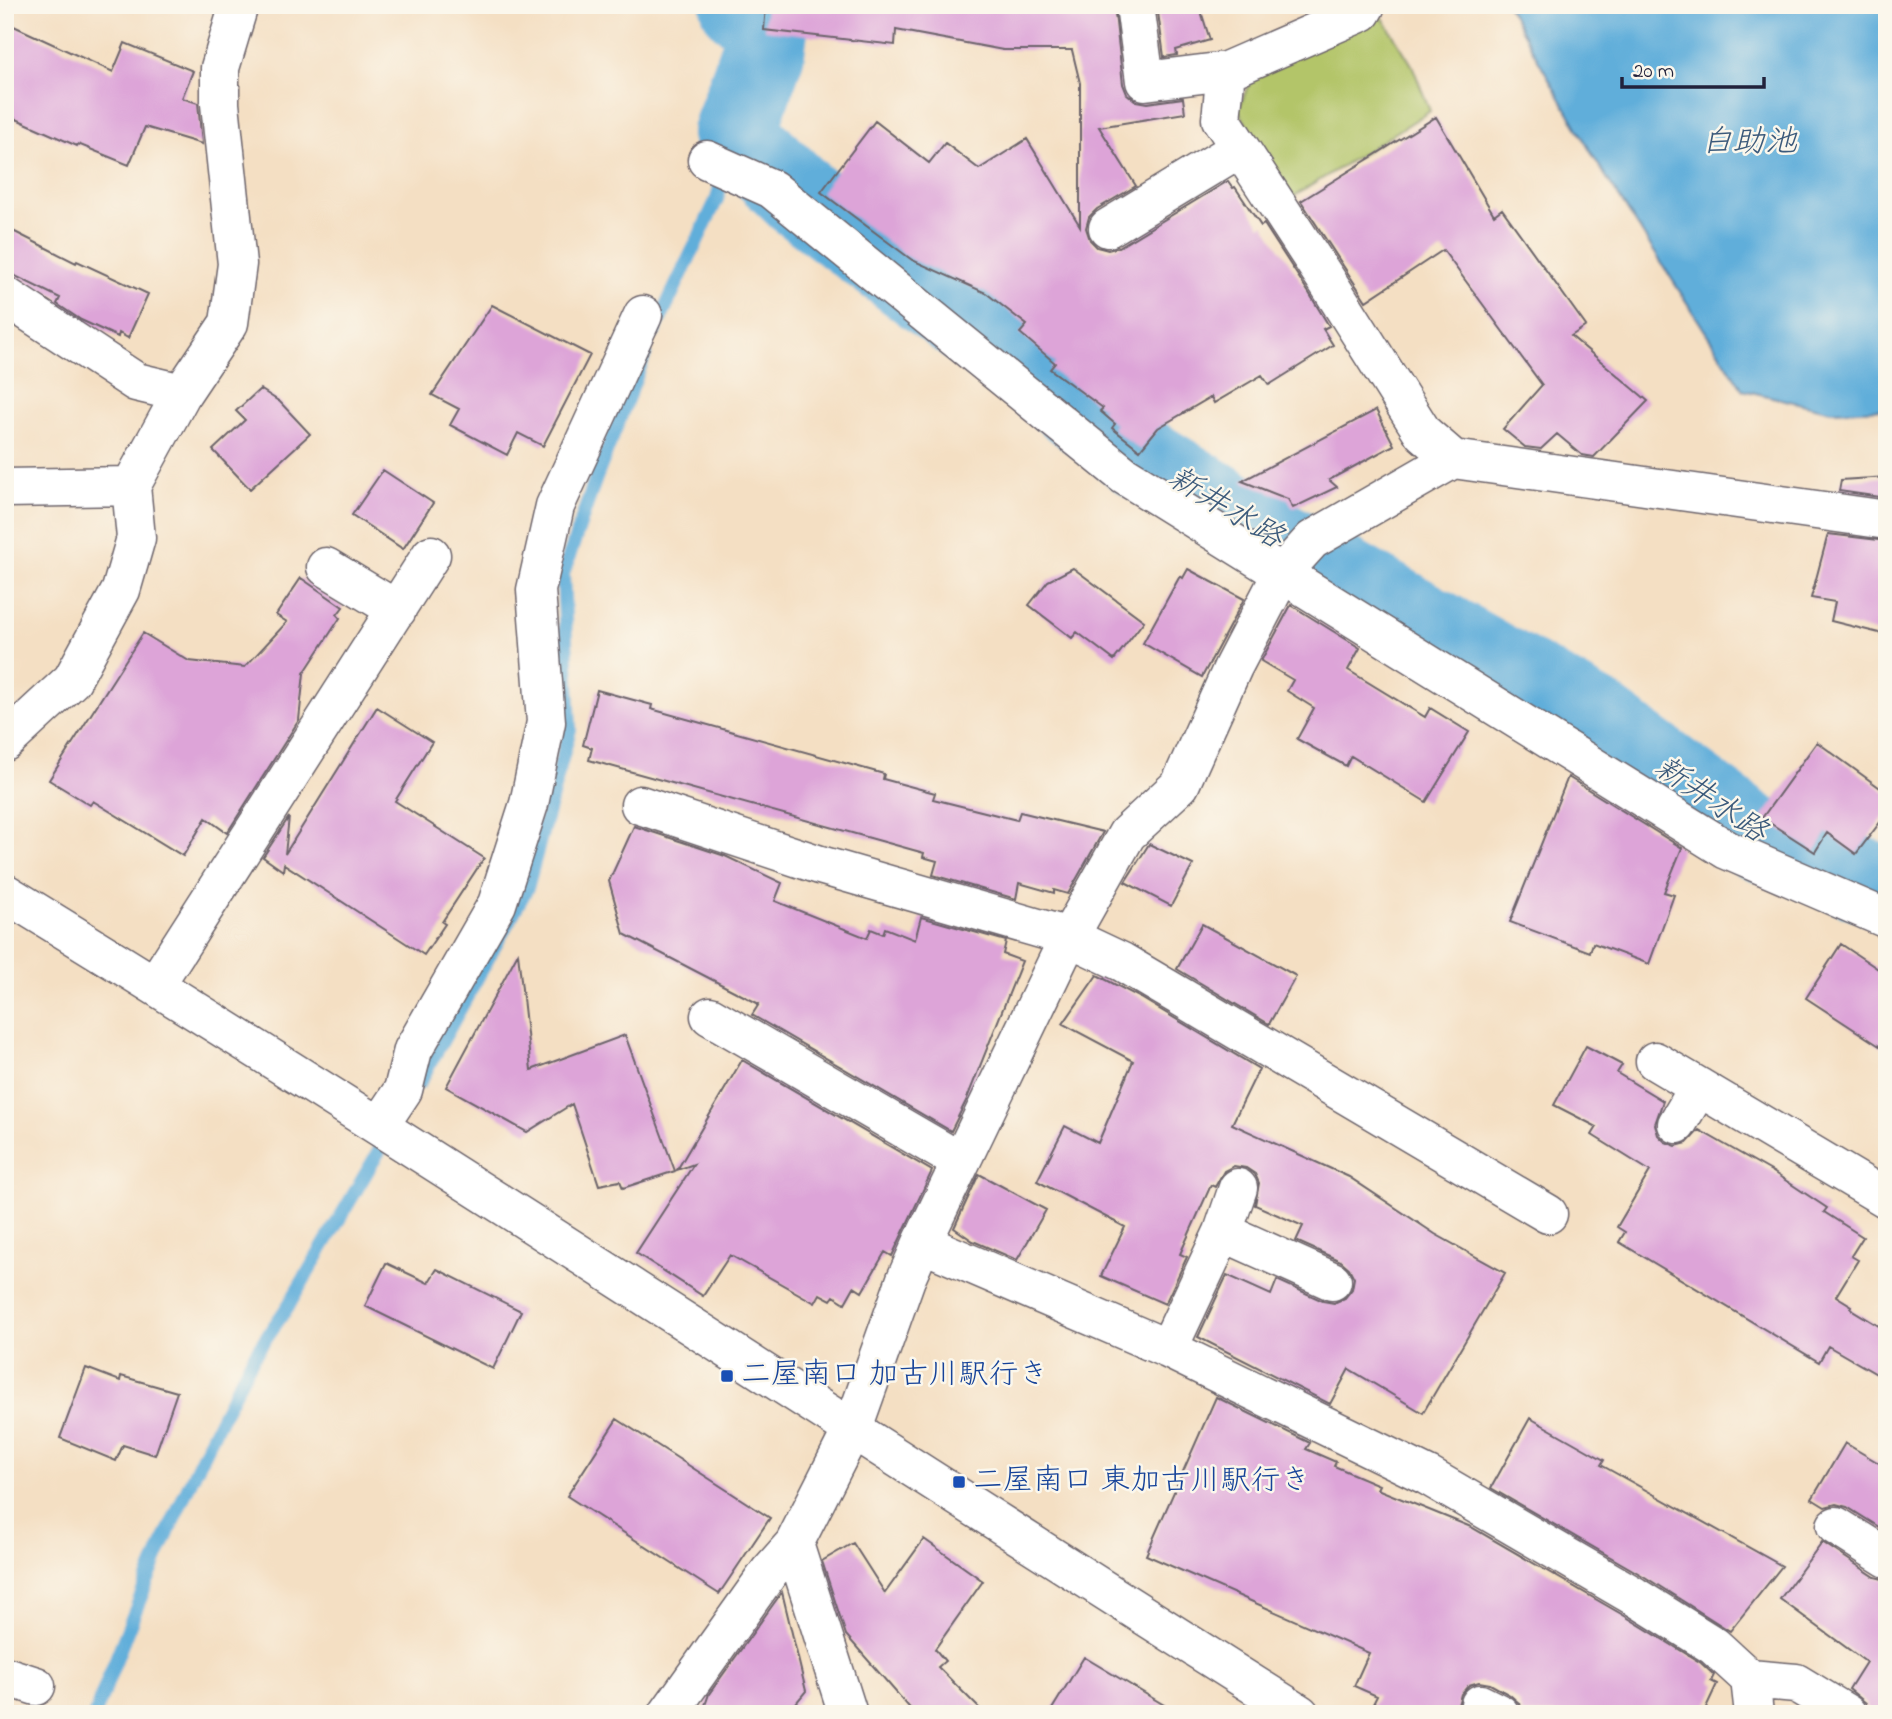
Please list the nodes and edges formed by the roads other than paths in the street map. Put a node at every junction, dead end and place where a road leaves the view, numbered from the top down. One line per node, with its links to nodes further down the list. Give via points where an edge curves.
1 (239, 5): 10 (street, via 220,68 237,264 229,323)
2 (1135, 5): 4 (street, via 1144,81)
3 (1366, 5): 4 (street, via 1362,12)
4 (1226, 71): 5 (street, via 1220,119)
5 (1240, 148): 7 (street); 11 (street, via 1423,433)
6 (707, 160): 17 (street, via 772,189 1124,475)
7 (1108, 228)
8 (5, 296): 10 (street, via 136,382)
9 (642, 315): 29 (street, via 555,506 536,590 545,722 529,804 497,904 413,1050 403,1090)
10 (182, 393): 12 (street)
11 (1453, 459): 14 (street); 17 (street, via 1312,540)
12 (131, 486): 13 (street); 19 (street, via 136,538 121,590 72,680)
13 (5, 488)
14 (1887, 520)
15 (431, 555): 18 (street)
16 (326, 567): 18 (street)
17 (1282, 573): 22 (street, via 1727,850); 23 (street, via 1180,785 1127,834)
18 (397, 610): 24 (street)
19 (5, 742)
20 (640, 805): 23 (street, via 820,865)
21 (5, 894): 24 (street)
22 (1887, 919)
23 (1069, 937): 30 (street); 33 (street, via 1122,962)
24 (155, 985): 29 (street)
25 (710, 1016): 30 (street)
26 (1655, 1061): 27 (street)
27 (1699, 1087): 28 (street); 32 (street)
28 (1677, 1124)
29 (379, 1126): 38 (street)
30 (961, 1162): 35 (street)
31 (1238, 1188): 34 (street)
32 (1887, 1199)
33 (1548, 1213)
34 (1223, 1232): 36 (street); 37 (street)
35 (922, 1243): 37 (street); 38 (street)
36 (1332, 1281)
37 (1168, 1349): 42 (street, via 1427,1476 1634,1595 1714,1646)
38 (853, 1428): 40 (street); 45 (street)
39 (1836, 1526): 41 (street)
40 (794, 1544): 43 (street); 44 (street)
41 (1887, 1558)
42 (1753, 1705): 46 (street, via 1796,1683)
43 (668, 1714)
44 (848, 1714)
45 (1300, 1714)
46 (1847, 1714)

